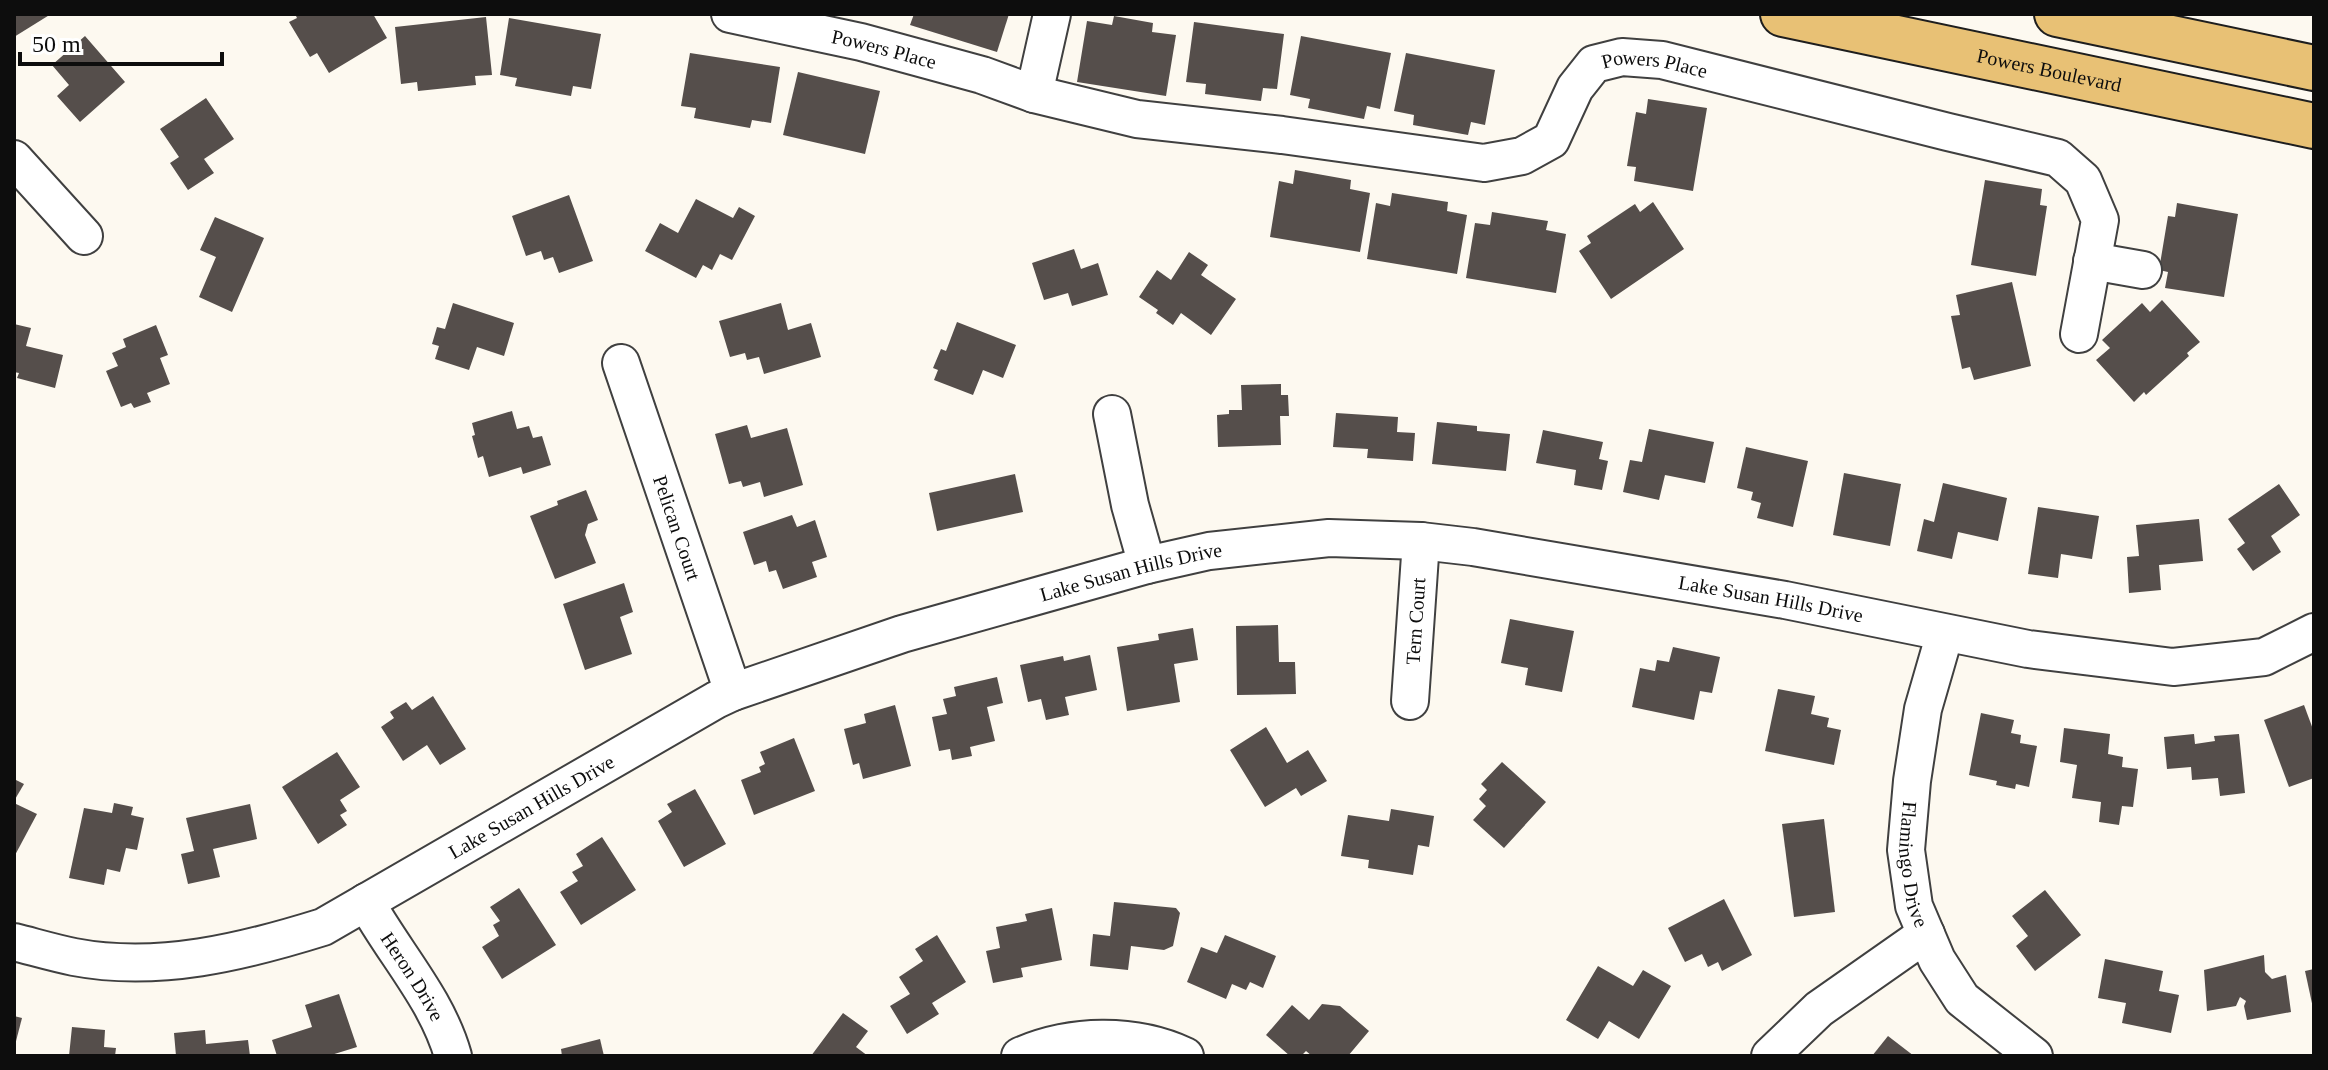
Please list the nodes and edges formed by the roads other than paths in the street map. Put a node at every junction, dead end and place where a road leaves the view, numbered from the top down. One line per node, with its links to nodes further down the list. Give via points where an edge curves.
1 (730, 14): 6 (street, Powers Place, via 877,46)
2 (1052, 14): 6 (street)
3 (1783, 14): 7 (main road, Powers Boulevard)
4 (2057, 14): 5 (main road)
5 (2314, 68)
6 (1034, 94): 10 (street, Powers Place, via 1137,119 1484,163 1522,156 1551,140 1575,88 1594,64 1622,57 1662,60 2058,158 2083,180 2100,220)
7 (2314, 126)
8 (14, 159): 9 (street)
9 (84, 236)
10 (2092, 261): 11 (street); 12 (street, Powers Place)
11 (2143, 270)
12 (2079, 334)
13 (621, 363): 19 (street, Pelican Court)
14 (1112, 414): 16 (street)
15 (1421, 541): 16 (street, Lake Susan Hills Drive, via 1329,538 1209,551); 18 (street, Lake Susan Hills Drive, via 1785,600); 20 (street, Tern Court)
16 (1147, 565): 19 (street, Lake Susan Hills Drive, via 902,634)
17 (2314, 632): 18 (street, Lake Susan Hills Drive, via 2264,657 2173,667)
18 (1945, 633): 22 (street, Flamingo Drive, via 1923,709 1906,850 1914,906)
19 (733, 692): 21 (street, Lake Susan Hills Drive)
20 (1410, 701)
21 (366, 902): 23 (street, Lake Susan Hills Drive, via 323,927 201,958 142,963 75,958); 24 (street, Heron Drive, via 427,998)
22 (1926, 934): 27 (street, via 1819,1009); 28 (street, Flamingo Drive, via 1962,999)
23 (14, 942)
24 (453, 1056)
25 (1020, 1056): 26 (street, via 1087,1039 1133,1041)
26 (1185, 1056)
27 (1770, 1056)
28 (2034, 1056)

